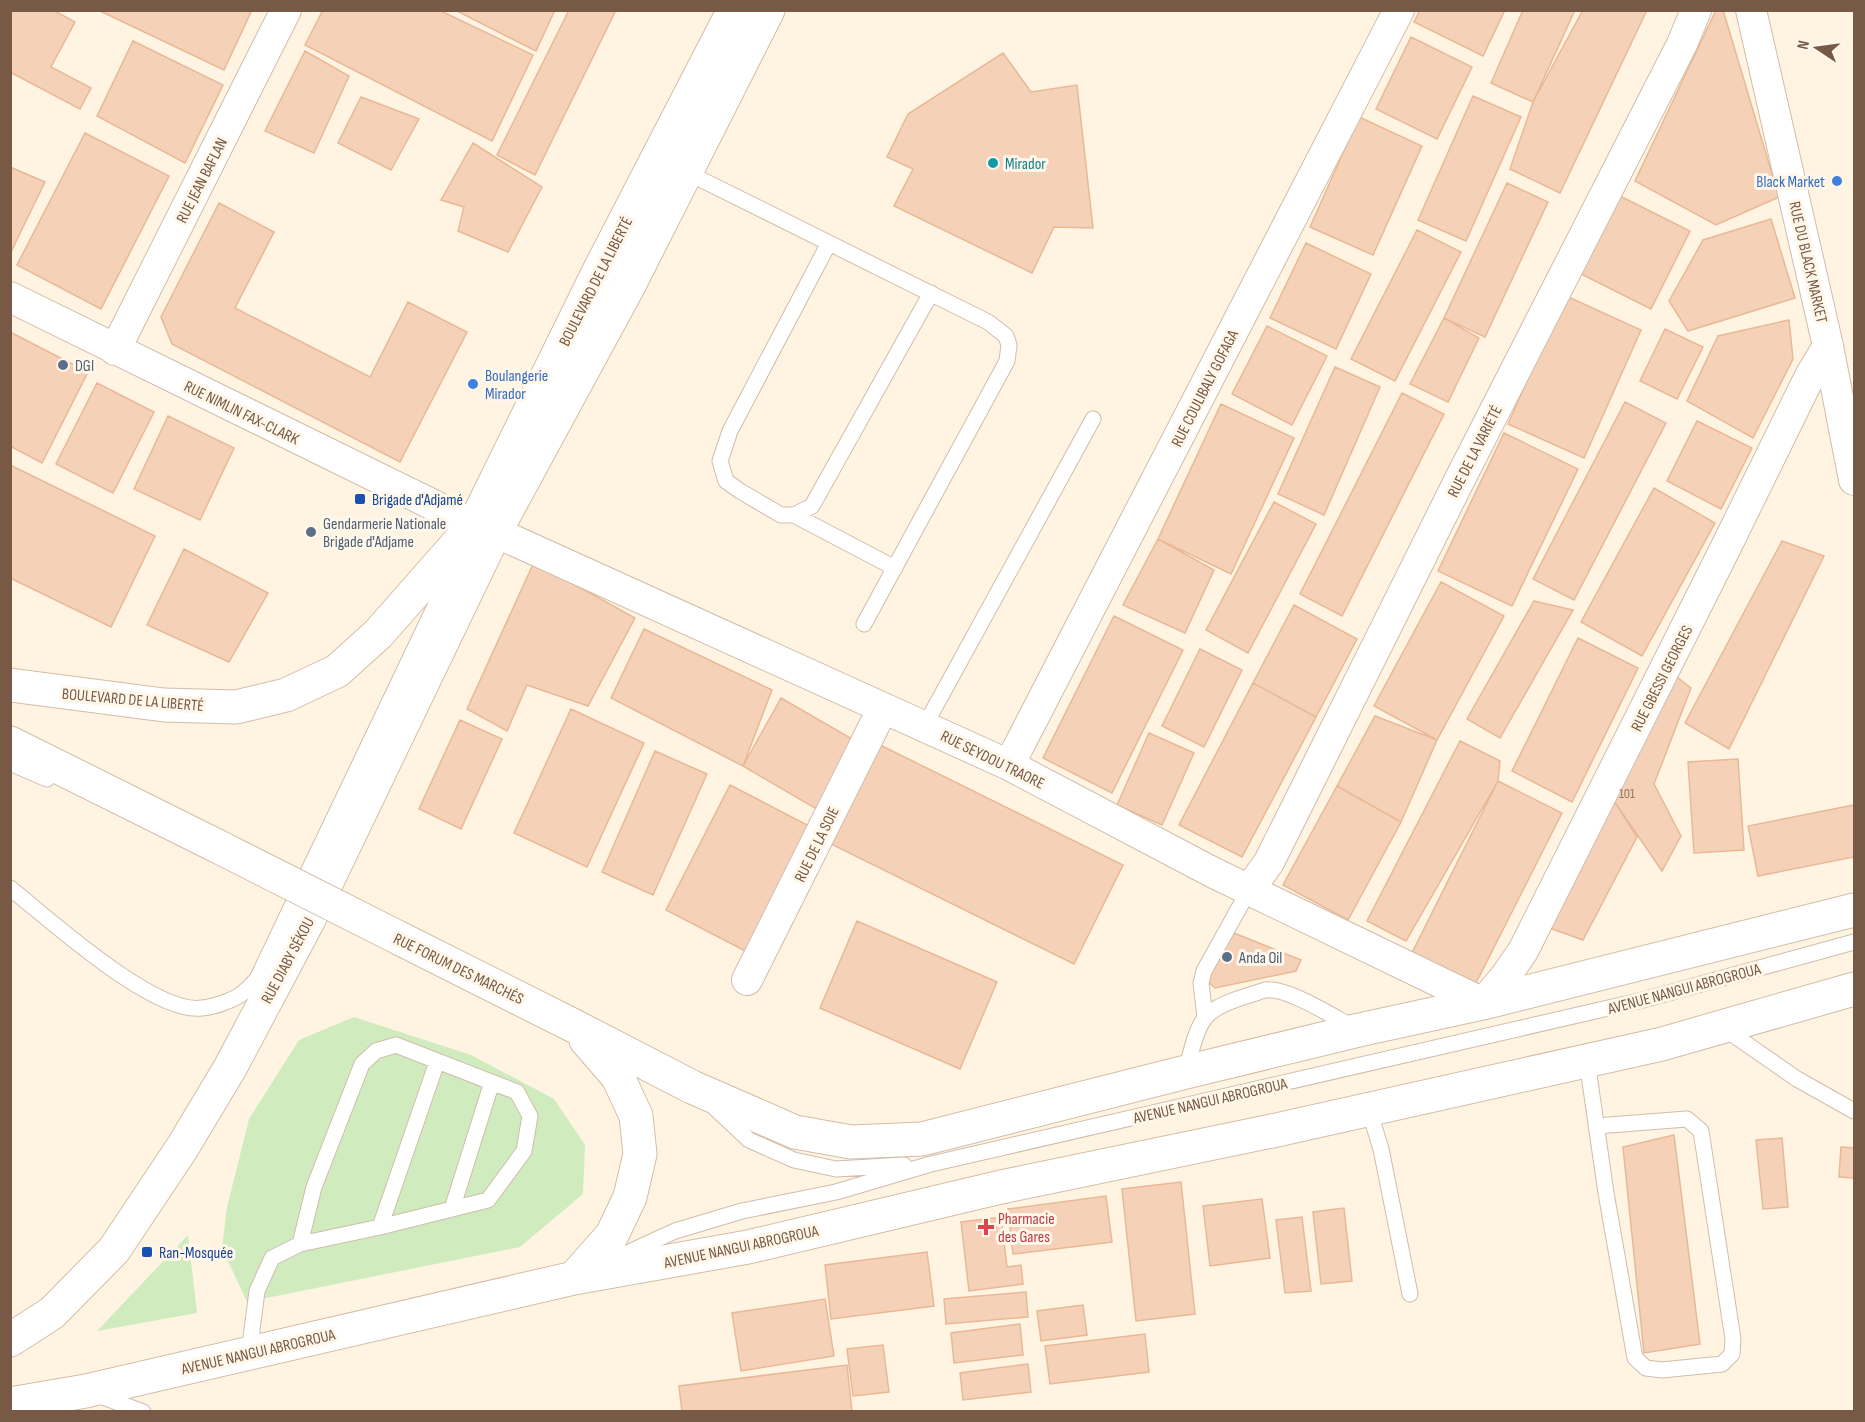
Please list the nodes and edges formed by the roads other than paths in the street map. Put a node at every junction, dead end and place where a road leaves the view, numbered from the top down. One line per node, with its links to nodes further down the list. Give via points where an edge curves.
1 (286, 10): 12 (street, RUE JEAN BAFLAN)
2 (734, 10): 16 (street, BOULEVARD DE LA LIBERTÉ, via 599,271)
3 (768, 10): 7 (street, BOULEVARD DE LA LIBERTÉ)
4 (1399, 10): 24 (street, RUE COULIBALY GOFAGA)
5 (1696, 10): 27 (street, RUE DE LA VARIÉTÉ, via 1682,45 1269,862)
6 (1751, 10): 11 (street, RUE DU BLACK MARKET)
7 (686, 172): 8 (lane); 16 (street, BOULEVARD DE LA LIBERTÉ, via 612,317)
8 (829, 243): 9 (lane); 15 (lane, via 730,431 720,461 726,481 781,515)
9 (931, 293): 15 (lane, via 812,506); 17 (lane, via 988,322 1006,336 1007,361)
10 (10, 297): 12 (street, RUE NIMLIN FAX-CLARK)
11 (1828, 346): 14 (street, RUE DU BLACK MARKET); 32 (street, RUE GBESSI GEORGES, via 1523,951)
12 (116, 350): 16 (street, RUE NIMLIN FAX-CLARK)
13 (1093, 419): 21 (lane)
14 (1854, 480)
15 (794, 515): 17 (lane)
16 (484, 528): 19 (street, BOULEVARD DE LA LIBERTÉ, via 337,671 286,695 236,707 165,705); 20 (street, RUE SEYDOU TRAORE); 26 (lane, via 257,979 239,996 200,1009 157,997 99,960); 50 (street, RUE DIABY SÉKOU, via 308,921 224,1078 114,1250 52,1313)
17 (895, 568): 18 (lane)
18 (864, 624)
19 (10, 685)
20 (883, 708): 21 (street, RUE SEYDOU TRAORE); 30 (street, RUE DE LA SOIE)
21 (924, 727): 24 (street, RUE SEYDOU TRAORE)
22 (10, 743): 25 (street, RUE FORUM DES MARCHÉS)
23 (10, 763): 25 (lane, via 163,829)
24 (1009, 765): 27 (street, RUE SEYDOU TRAORE)
25 (206, 840): 34 (street, RUE FORUM DES MARCHÉS, bridge)
26 (10, 888)
27 (1249, 890): 32 (street, RUE SEYDOU TRAORE); 33 (lane, via 1204,971 1201,983)
28 (1854, 910): 32 (street, AVENUE NANGUI ABROGROUA)
29 (1854, 942): 44 (lane, AVENUE NANGUI ABROGROUA, via 1643,1000)
30 (747, 980)
31 (1854, 989): 35 (street, AVENUE NANGUI ABROGROUA)
32 (1483, 1003): 36 (street, AVENUE NANGUI ABROGROUA)
33 (1205, 1017): 36 (lane, via 1217,1007 1273,989); 39 (lane)
34 (574, 1026): 44 (street, RUE FORUM DES MARCHÉS, via 692,1088 795,1132); 48 (street, via 618,1077 636,1116 640,1154 630,1197 612,1235)
35 (1722, 1027): 37 (street, AVENUE NANGUI ABROGROUA); 42 (lane, via 1797,1079)
36 (1359, 1030): 39 (street, AVENUE NANGUI ABROGROUA)
37 (1587, 1061): 41 (street, AVENUE NANGUI ABROGROUA); 43 (lane)
38 (437, 1062): 40 (lane); 46 (lane); 47 (lane, via 396,1046 376,1051 362,1064 314,1187)
39 (1186, 1072): 44 (street, AVENUE NANGUI ABROGROUA)
40 (492, 1082): 45 (lane); 45 (lane, via 516,1092 530,1116 524,1151 488,1200)
41 (1369, 1110): 48 (street, AVENUE NANGUI ABROGROUA, via 1001,1187 748,1246); 49 (lane, via 1381,1149)
42 (1854, 1111)
43 (1596, 1126): 43 (lane, via 1635,1358 1646,1368 1662,1370 1722,1364 1732,1354 1733,1339 1701,1131 1687,1119)
44 (927, 1151): 48 (lane, AVENUE NANGUI ABROGROUA, via 836,1192 742,1211 675,1231)
45 (452, 1209): 46 (lane)
46 (380, 1227): 47 (lane)
47 (300, 1244): 51 (lane, via 272,1258 264,1275 257,1291)
48 (574, 1278): 51 (street, AVENUE NANGUI ABROGROUA)
49 (1410, 1294)
50 (10, 1340)
51 (249, 1353): 52 (street, AVENUE NANGUI ABROGROUA)
52 (86, 1392): 53 (street, AVENUE NANGUI ABROGROUA); 54 (lane)
53 (10, 1404)
54 (143, 1412)

